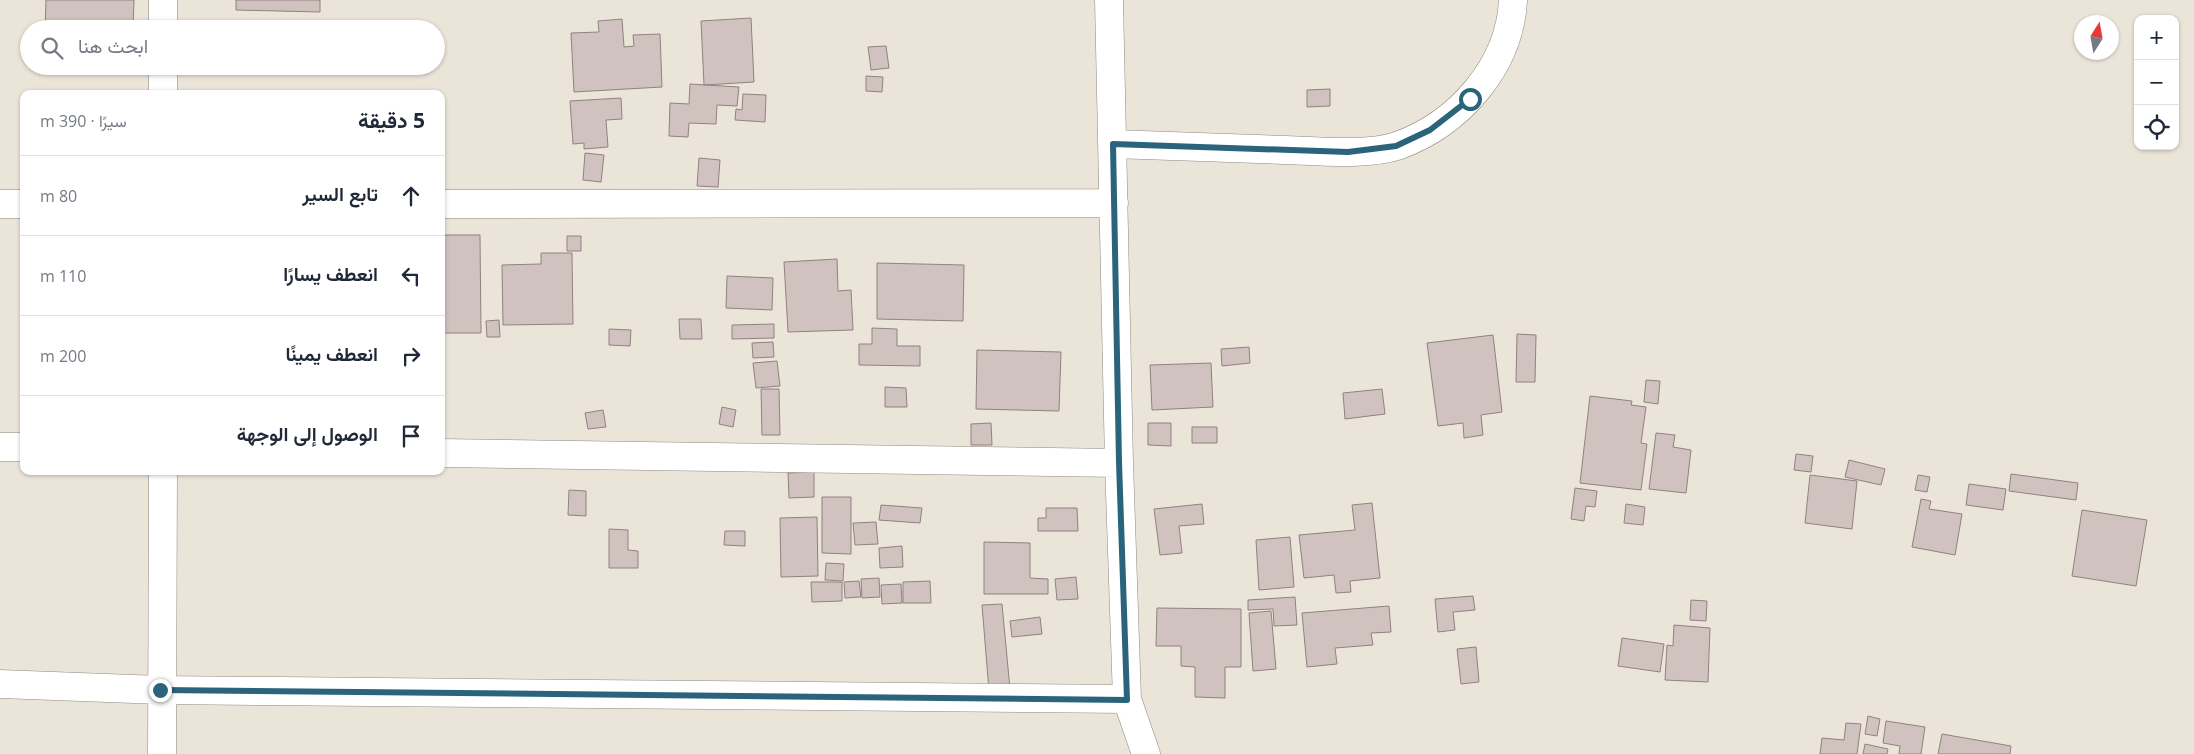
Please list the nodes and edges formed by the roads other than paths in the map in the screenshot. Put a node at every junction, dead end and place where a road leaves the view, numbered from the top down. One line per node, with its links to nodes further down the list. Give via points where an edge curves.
1 (163, 0): 4 (street)
2 (1110, 0): 7 (street)
3 (1513, 0): 7 (street, via 1512,18 1490,74 1470,99 1430,130 1396,146 1348,152)
4 (163, 20)
5 (163, 75): 6 (street)
6 (163, 90)
7 (1113, 144): 8 (street)
8 (1114, 203): 11 (street); 15 (street)
9 (0, 204): 10 (street)
10 (20, 204)
11 (445, 204)
12 (0, 447): 13 (street)
13 (20, 447)
14 (445, 453): 15 (street)
15 (1119, 462): 19 (street)
16 (162, 475): 18 (street)
17 (0, 684): 18 (street)
18 (160, 690): 19 (street); 20 (street)
19 (1127, 700): 21 (street)
20 (162, 754)
21 (1146, 754)

